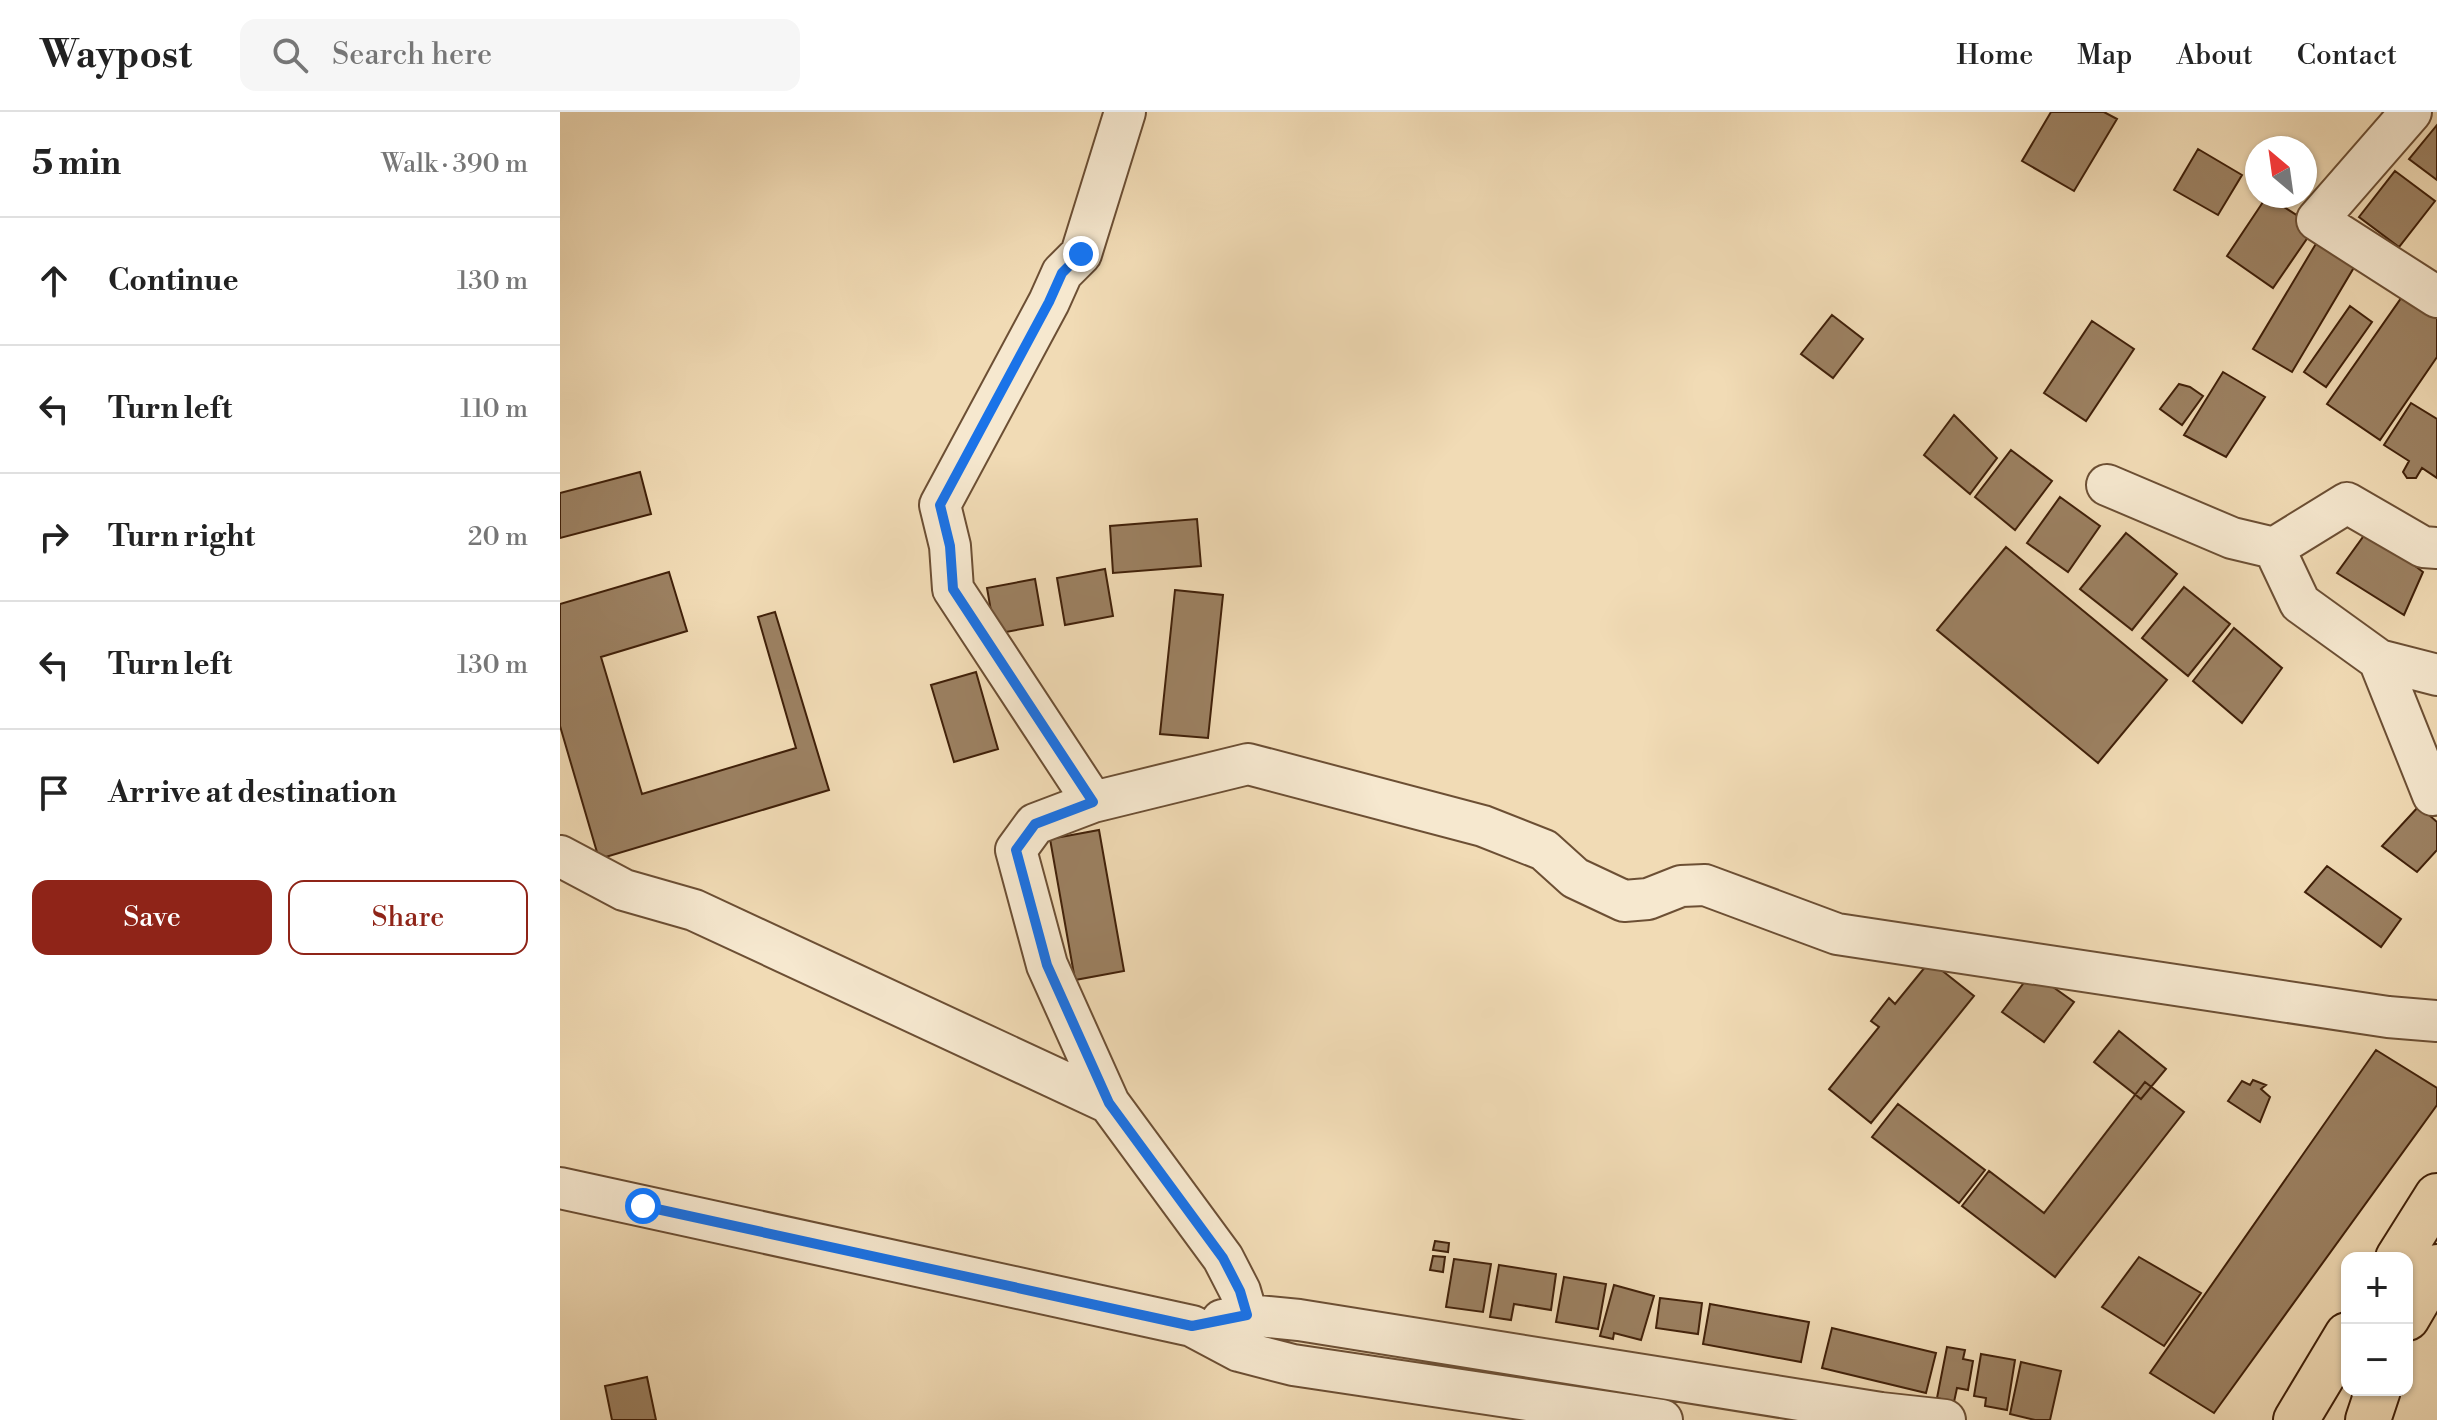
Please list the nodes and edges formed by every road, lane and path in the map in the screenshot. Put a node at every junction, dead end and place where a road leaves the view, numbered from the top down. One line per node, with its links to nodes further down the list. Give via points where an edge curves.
1 (1125, 112): 10 (street, via 1081,254 1062,273 940,505 953,589)
2 (2411, 112): 3 (street, via 2317,220)
3 (2437, 297)
4 (2107, 485): 5 (street, via 2232,538)
5 (2274, 548): 6 (street, via 2347,503 2423,547); 7 (street, via 2300,603)
6 (2437, 548)
7 (2379, 660): 8 (street); 9 (street)
8 (2437, 675)
9 (2433, 795)
10 (1093, 802): 12 (street, via 1248,764 1483,826 1544,850 1575,878 1624,901 1705,885 1837,934); 13 (street, via 1035,824 1016,850 1047,965)
11 (560, 856): 13 (street, via 624,890 694,910)
12 (2437, 1021)
13 (1109, 1103): 19 (street, via 1223,1258 1240,1291)
14 (560, 1188): 19 (street)
15 (2437, 1196): 16 (main road)
16 (2402, 1252)
17 (2437, 1267): 18 (main road)
18 (2413, 1308)
19 (1243, 1333): 22 (street, via 1299,1320); 23 (street, via 1293,1365)
20 (2341, 1345): 25 (main road)
21 (2376, 1396): 26 (main road)
22 (1880, 1417): 24 (street)
23 (1662, 1420)
24 (1945, 1420)
25 (2296, 1420)
26 (2368, 1420)

